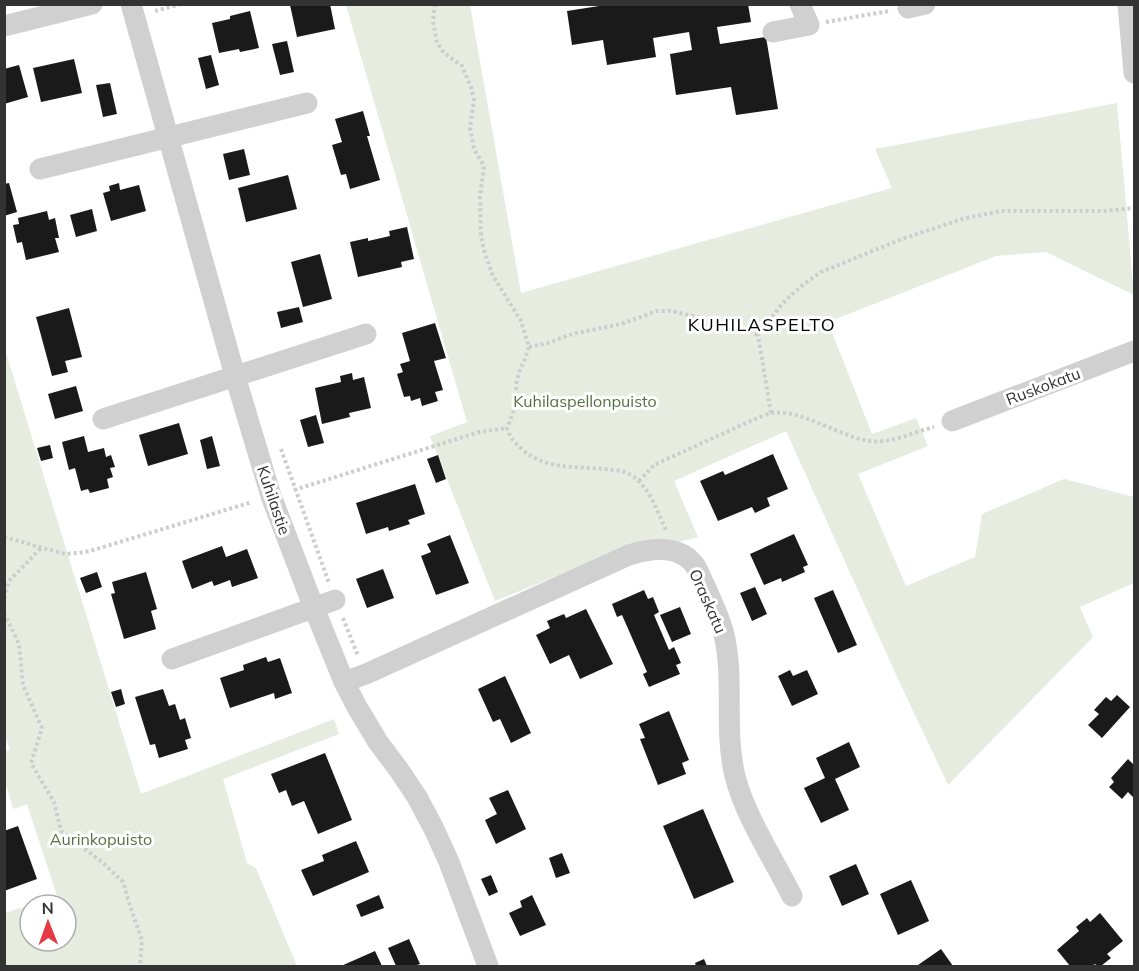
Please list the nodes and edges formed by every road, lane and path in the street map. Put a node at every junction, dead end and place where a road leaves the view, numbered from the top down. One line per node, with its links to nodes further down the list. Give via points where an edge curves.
1 (92, 4): 10 (street)
2 (131, 4): 14 (street, Kuhilastie)
3 (154, 4): 4 (path, via 155,11)
4 (181, 4)
5 (435, 4): 19 (path, via 437,43 462,66 474,99 470,128 474,149 484,166 480,198 485,254 493,276 521,321)
6 (800, 4): 9 (street)
7 (1128, 4): 12 (street)
8 (916, 6): 9 (path)
9 (809, 25): 11 (street)
10 (4, 26)
11 (773, 32)
12 (1134, 73)
13 (308, 103): 14 (street)
14 (169, 136): 15 (street); 21 (street, Kuhilastie)
15 (40, 169)
16 (1134, 208): 18 (path, via 1001,211 942,225 821,272 782,304)
17 (366, 334): 21 (street)
18 (758, 335): 19 (path, via 670,311 657,311); 22 (path)
19 (529, 347): 26 (path, via 519,372 517,398 507,428 510,438 543,462 617,470)
20 (1134, 351): 24 (street, Ruskokatu)
21 (235, 376): 23 (street); 31 (street, Kuhilastie, via 271,496)
22 (771, 413): 24 (path, via 790,413 871,442); 26 (path, via 654,465)
23 (103, 418)
24 (952, 421)
25 (279, 446): 30 (path)
26 (639, 481): 28 (path, via 649,493)
27 (43, 547): 29 (path, via 9,581)
28 (672, 550): 34 (street, via 629,555); 36 (street, Oraskatu, via 695,566 722,626 728,655 735,775 749,814)
29 (4, 598)
30 (335, 600): 31 (street); 34 (path)
31 (314, 608): 33 (street); 35 (street, Kuhilastie)
32 (4, 613): 37 (path, via 19,644 23,685 42,728 31,763 54,802 61,831 123,882 142,940)
33 (172, 659)
34 (366, 674): 35 (street)
35 (344, 681): 38 (street, Kuhilastie, via 434,829)
36 (792, 896)
37 (140, 966)
38 (488, 966)

